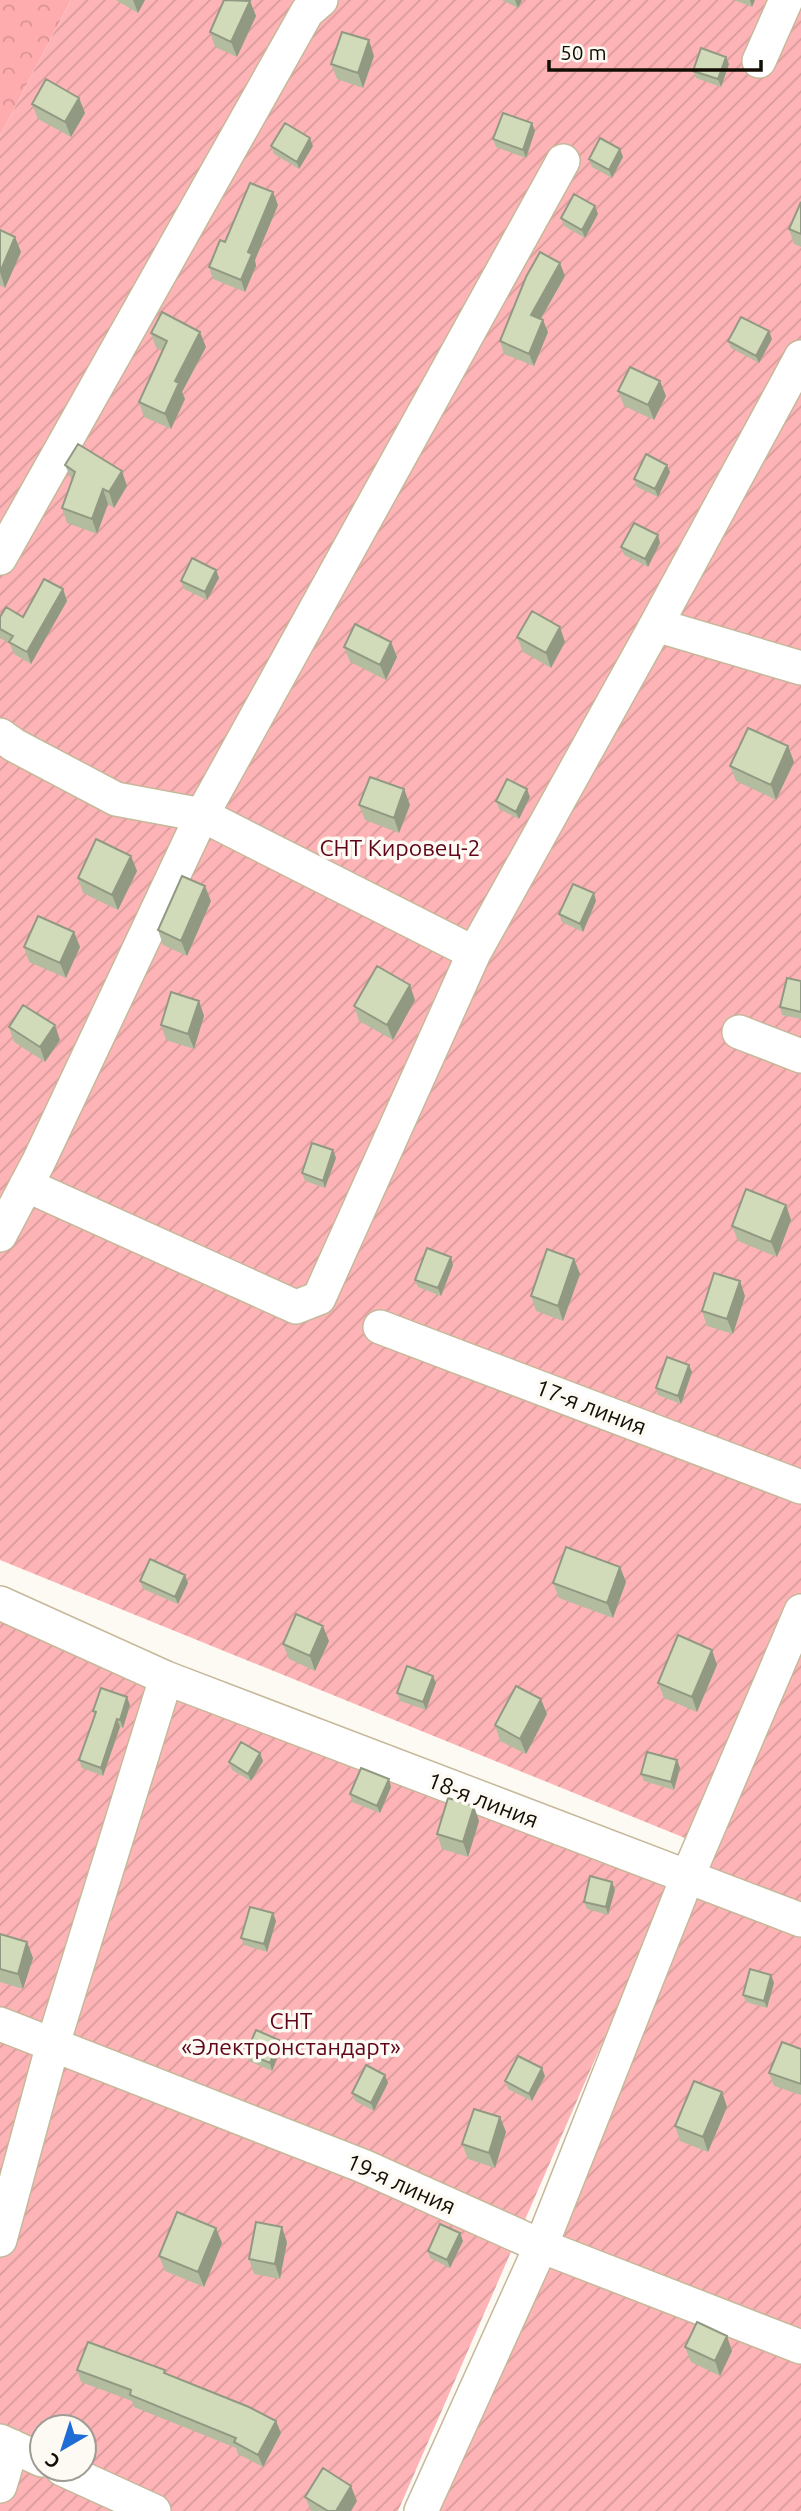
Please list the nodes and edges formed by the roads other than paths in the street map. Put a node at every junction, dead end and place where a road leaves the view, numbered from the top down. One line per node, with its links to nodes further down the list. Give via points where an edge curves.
1 (321, 0): 6 (street, via 307,12)
2 (786, 0): 3 (street)
3 (759, 61)
4 (563, 161): 10 (street)
5 (801, 357): 7 (street)
6 (0, 558)
7 (656, 625): 8 (street); 11 (street)
8 (801, 668)
9 (0, 735): 10 (street, via 116,799)
10 (202, 815): 11 (street); 14 (street)
11 (474, 953): 14 (street, via 319,1298 296,1307)
12 (739, 1032): 13 (street)
13 (801, 1056)
14 (26, 1185): 15 (street)
15 (0, 1235)
16 (380, 1327): 17 (street, 17-я линия)
17 (801, 1487)
18 (0, 1603): 20 (street, 18-я линия)
19 (801, 1611): 21 (street)
20 (166, 1678): 21 (street, 18-я линия); 24 (street)
21 (687, 1878): 22 (street, 18-я линия); 26 (street)
22 (801, 1920)
23 (0, 2024): 24 (street, 19-я линия)
24 (53, 2044): 25 (street); 26 (street, 19-я линия, via 363,2166)
25 (0, 2240)
26 (541, 2246): 27 (street, 19-я линия); 33 (street)
27 (801, 2347)
28 (6, 2444): 29 (street); 31 (street)
29 (28, 2454)
30 (92, 2483): 32 (street)
31 (0, 2486)
32 (153, 2511)
33 (421, 2511)

